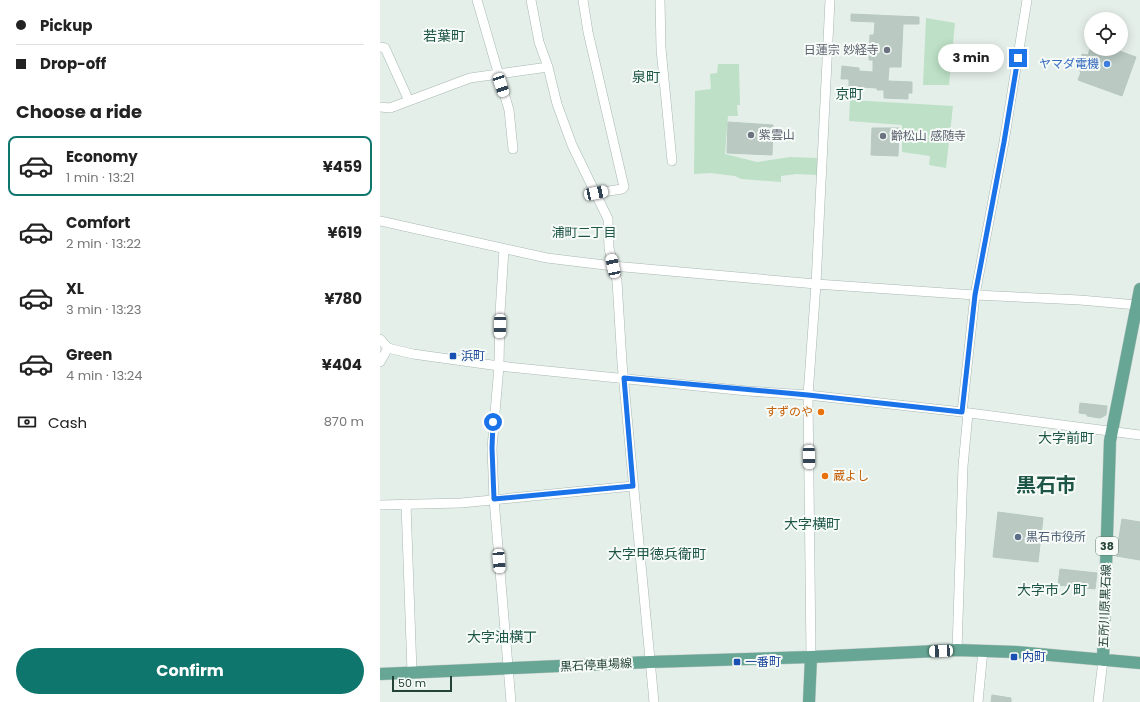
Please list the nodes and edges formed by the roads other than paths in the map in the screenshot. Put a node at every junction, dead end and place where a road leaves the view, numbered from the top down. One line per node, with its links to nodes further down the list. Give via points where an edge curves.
1 (477, 0): 9 (street)
2 (531, 0): 8 (street, via 539,42)
3 (583, 0): 14 (street, via 624,187)
4 (660, 0): 13 (street, via 661,50)
5 (830, 0): 18 (street)
6 (1027, 0): 20 (street)
7 (380, 47): 10 (street, via 385,48)
8 (548, 67): 9 (street); 14 (street, via 557,104 569,136)
9 (498, 74): 10 (street, via 470,78); 12 (street, via 509,110)
10 (410, 101): 11 (street, via 390,108)
11 (380, 107)
12 (513, 149)
13 (672, 160)
14 (596, 193): 17 (street, via 608,219 609,248)
15 (380, 221): 16 (street)
16 (504, 249): 17 (street, via 547,258); 25 (street)
17 (613, 266): 18 (street); 26 (street, via 617,281)
18 (816, 284): 20 (street); 27 (street)
19 (1140, 290): 21 (main road, 五所川原黒石線 / 38)
20 (975, 295): 21 (street); 28 (street)
21 (1137, 305): 29 (main road, 五所川原黒石線 / 38)
22 (380, 340): 23 (street)
23 (388, 348): 24 (street); 25 (street)
24 (380, 362)
25 (499, 366): 26 (street); 32 (street, via 492,448)
26 (624, 378): 27 (street); 31 (street)
27 (808, 395): 28 (street); 37 (street)
28 (965, 412): 29 (street); 35 (street)
29 (1112, 431): 30 (street); 38 (main road, 五所川原黒石線 / 38)
30 (1140, 435)
31 (633, 486): 32 (street); 39 (street)
32 (494, 499): 33 (street); 41 (street)
33 (406, 504): 34 (street); 42 (street)
34 (380, 505)
35 (957, 650): 36 (main road, 五所川原黒石線); 37 (main road, 五所川原黒石線)
36 (983, 650): 38 (main road, 五所川原黒石線); 47 (street)
37 (811, 657): 39 (main road, 黒石停車場線); 46 (main road)
38 (1103, 660): 40 (main road); 48 (street)
39 (650, 662): 41 (main road, 黒石停車場線); 45 (street)
40 (1140, 663)
41 (508, 668): 42 (main road, 黒石停車場線); 44 (street)
42 (412, 672): 43 (main road, 黒石停車場線)
43 (380, 674)
44 (511, 702)
45 (654, 702)
46 (809, 702)
47 (978, 702)
48 (1098, 702)

